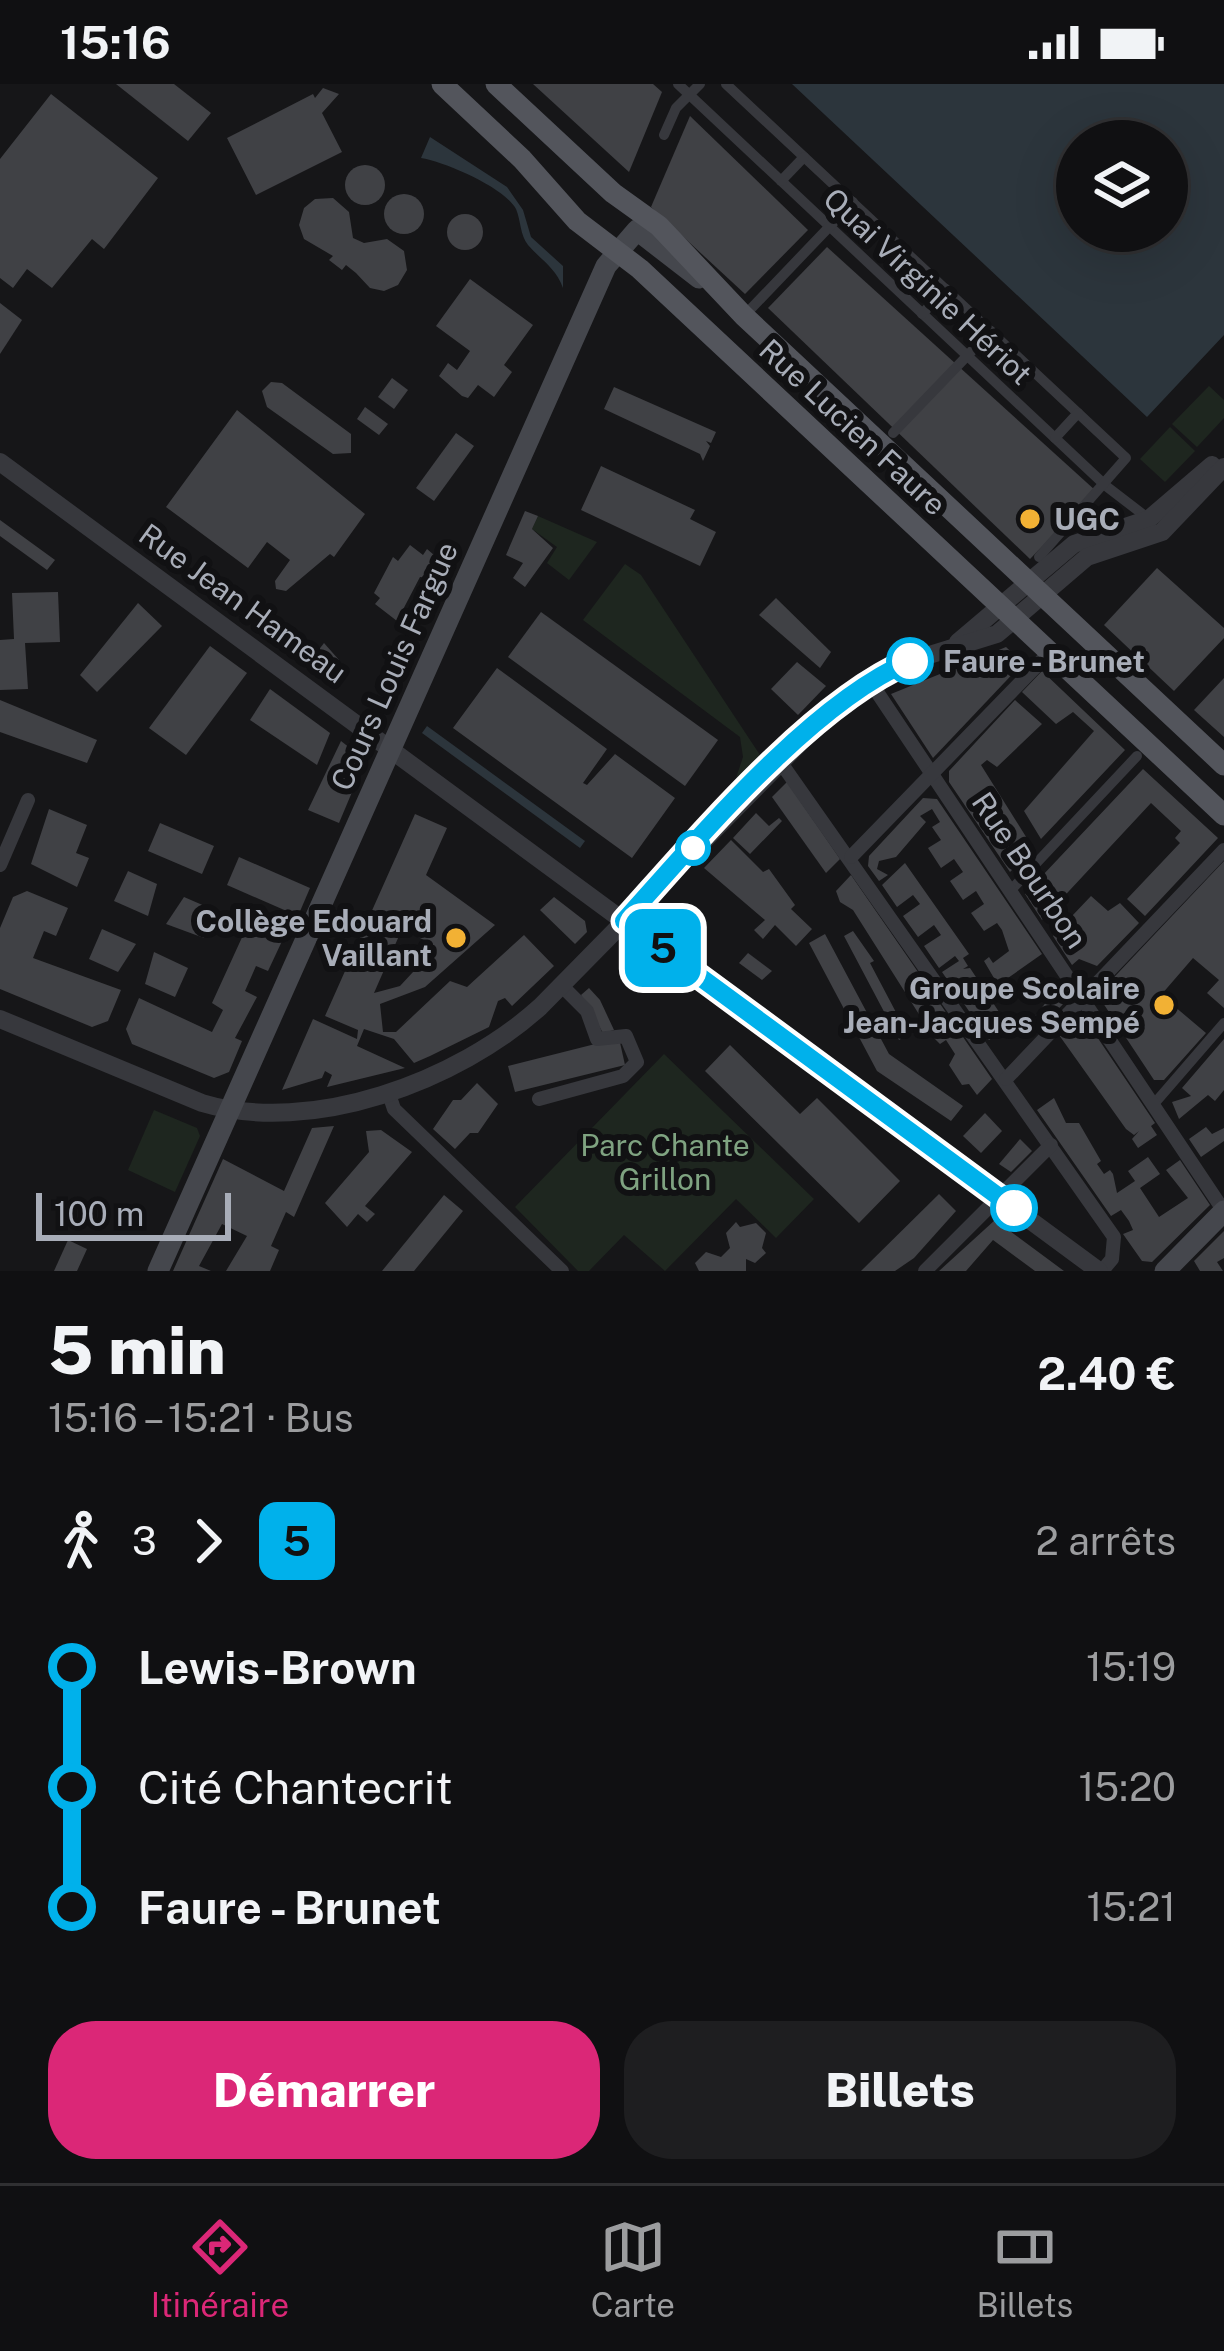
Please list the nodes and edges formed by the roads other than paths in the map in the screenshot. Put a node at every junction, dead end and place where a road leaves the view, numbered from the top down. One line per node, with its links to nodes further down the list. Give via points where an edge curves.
1 (442, 84): 12 (main road, Rue Lucien Faure)
2 (496, 84): 13 (main road, Rue Lucien Faure)
3 (678, 84): 6 (street, Quai Virginie Hériot)
4 (700, 84): 6 (street)
5 (726, 84): 8 (street, Quai Virginie Hériot)
6 (689, 94): 7 (street); 9 (street, Quai Virginie Hériot)
7 (664, 135)
8 (804, 157): 9 (street); 10 (street, Quai Virginie Hériot)
9 (781, 182): 11 (street, Quai Virginie Hériot)
10 (853, 202): 11 (street); 14 (street, Quai Virginie Hériot)
11 (830, 227): 15 (street, Quai Virginie Hériot); 16 (street)
12 (616, 250): 13 (main road, via 642,231); 29 (main road, Rue Lucien Faure); 32 (main road, Cours Louis Fargue)
13 (714, 286): 16 (main road, Rue Lucien Faure)
14 (946, 289): 15 (street); 17 (street, Quai Virginie Hériot)
15 (922, 314): 18 (street, Quai Virginie Hériot)
16 (744, 316): 28 (main road, Rue Lucien Faure)
17 (991, 331): 18 (street); 19 (street, Quai Virginie Hériot)
18 (967, 356): 20 (street); 21 (street, Quai Virginie Hériot)
19 (1078, 413): 21 (street); 25 (street, Quai Virginie Hériot, via 1126,458)
20 (892, 434)
21 (1055, 438): 25 (street, Quai Virginie Hériot)
22 (1224, 457): 26 (street)
23 (0, 462): 32 (street, Rue Jean Hameau)
24 (1224, 467): 28 (street, via 1162,532 1087,557)
25 (1106, 486): 26 (street, Quai Virginie Hériot); 27 (street)
26 (1149, 519): 28 (street, via 1074,544)
27 (1039, 557)
28 (1036, 590): 29 (street); 35 (main road, Rue Lucien Faure)
29 (1009, 613): 30 (main road, Rue Lucien Faure); 31 (street, via 986,639)
30 (1050, 652): 36 (street); 38 (main road, Rue Lucien Faure)
31 (869, 680): 34 (street); 36 (street, Rue Bourbon)
32 (390, 748): 43 (street, Rue Jean Hameau); 52 (main road, Cours Louis Fargue)
33 (1137, 756): 42 (street)
34 (778, 760): 40 (street); 43 (street)
35 (1224, 765)
36 (933, 775): 40 (street); 42 (street, Rue Bourbon)
37 (28, 800): 41 (street)
38 (1224, 814)
39 (1224, 850): 45 (street)
40 (851, 857): 48 (street)
41 (0, 865)
42 (1011, 890): 45 (street, Rue Bourbon)
43 (624, 921): 44 (street); 54 (street, Rue Jean Hameau)
44 (562, 986): 49 (street, via 475,1057); 50 (street, via 586,1011 597,1039 626,1036 637,1062 623,1076)
45 (1082, 997): 48 (street); 51 (street, Rue Bourbon)
46 (0, 1019): 52 (street)
47 (1224, 1023): 51 (street)
48 (1006, 1079): 53 (street)
49 (389, 1094): 52 (street, via 325,1106); 57 (street, via 394,1109)
50 (539, 1099)
51 (1154, 1104): 55 (street, Rue Bourbon)
52 (228, 1108): 56 (main road, Cours Louis Fargue)
53 (1052, 1145): 54 (street); 59 (street, via 1114,1238)
54 (999, 1197): 58 (street); 59 (street, Rue Jean Hameau)
55 (1224, 1211): 60 (main road)
56 (158, 1271)
57 (562, 1271)
58 (925, 1271)
59 (1100, 1271)
60 (1165, 1271)

